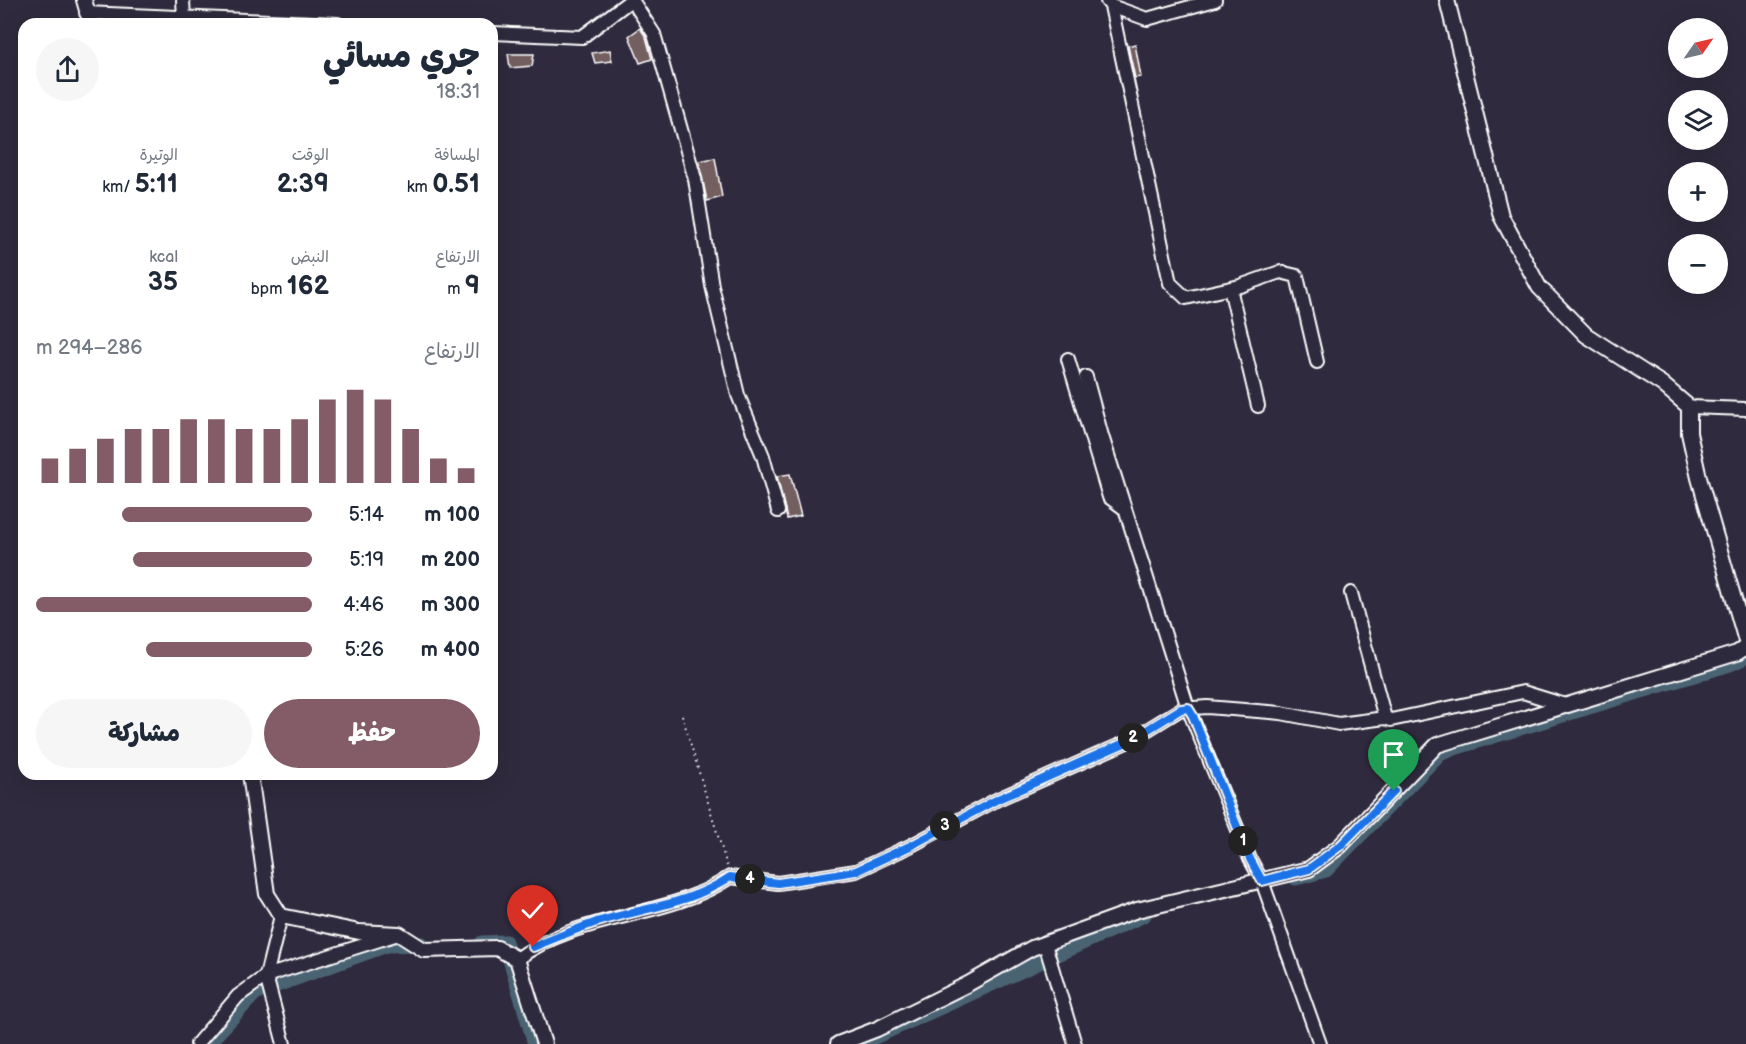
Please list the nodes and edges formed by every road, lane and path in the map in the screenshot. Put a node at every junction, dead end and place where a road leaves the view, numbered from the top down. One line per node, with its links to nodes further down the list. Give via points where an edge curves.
1 (183, 0): 7 (street)
2 (631, 0): 8 (street, via 582,37); 17 (street, via 654,34 694,179 712,286 738,395 763,456)
3 (1215, 0): 5 (street, via 1147,19)
4 (1447, 0): 14 (street, via 1501,216 1539,287 1586,335 1662,384)
5 (1109, 3): 9 (street, via 1170,283 1186,298)
6 (87, 12): 7 (street)
7 (184, 18)
8 (498, 33)
9 (1230, 288): 11 (street, via 1280,272 1297,276); 13 (street)
10 (1068, 359): 16 (street, via 1109,497)
11 (1317, 362)
12 (1086, 377): 16 (street)
13 (1258, 405)
14 (1689, 407): 15 (street); 19 (street, via 1689,433 1699,478)
15 (1746, 409)
16 (1125, 509): 22 (street)
17 (778, 512)
18 (1351, 593): 24 (street)
19 (1746, 641)
20 (1746, 647): 21 (street)
21 (1565, 705): 24 (street, via 1523,692 1391,720); 27 (street, via 1437,745 1340,846 1309,869)
22 (1188, 708): 24 (street, via 1281,713 1339,724); 26 (street, via 1129,741 998,799 856,871 778,883); 27 (street)
23 (682, 715): 26 (path)
24 (1385, 718)
25 (251, 780): 28 (street, via 267,894)
26 (730, 877): 31 (street, via 676,903 595,923 533,947)
27 (1262, 881): 30 (street, via 1137,909); 38 (street)
28 (281, 916): 29 (street, via 359,932); 32 (street)
29 (399, 934): 31 (street, via 424,950 497,948); 32 (street)
30 (1045, 944): 36 (street, via 877,1029); 37 (street)
31 (517, 959): 35 (street)
32 (266, 976): 33 (street, via 238,996); 34 (street)
33 (197, 1044)
34 (284, 1044)
35 (544, 1044)
36 (838, 1044)
37 (1075, 1044)
38 (1320, 1044)

